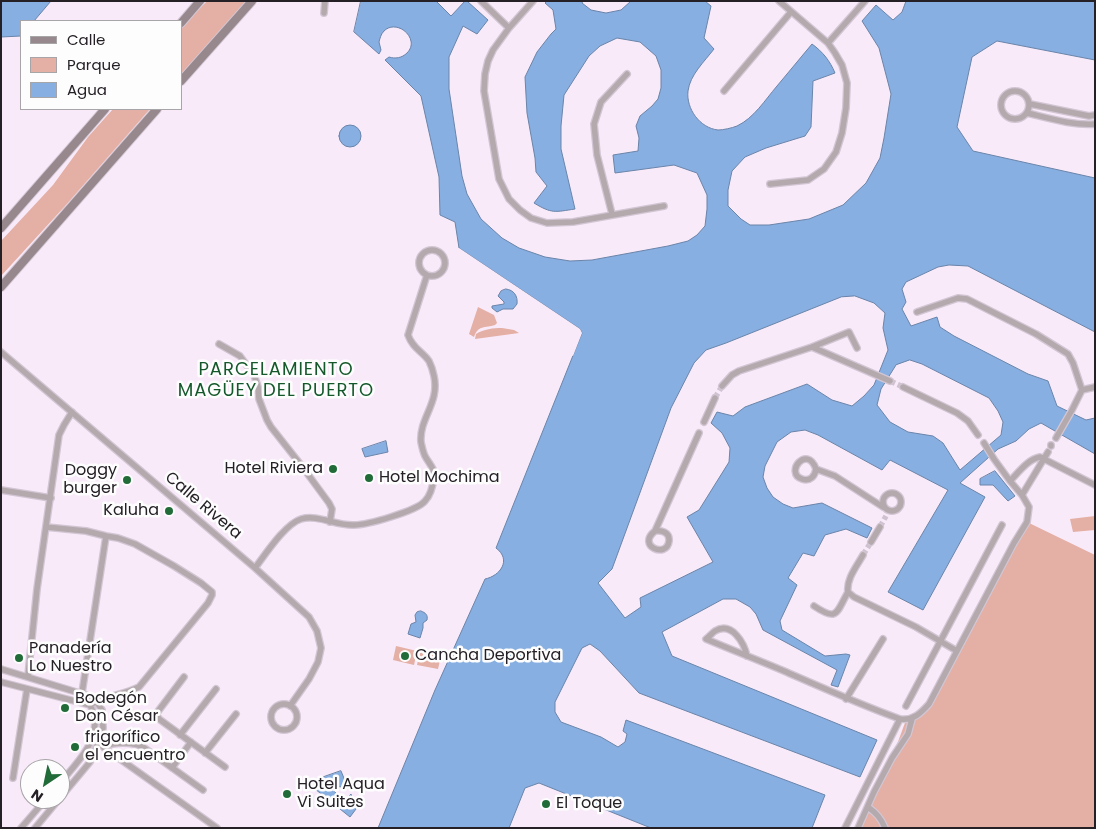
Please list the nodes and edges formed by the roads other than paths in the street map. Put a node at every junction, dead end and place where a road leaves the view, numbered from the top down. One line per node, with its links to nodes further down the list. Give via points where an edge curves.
1 (200, 1): 10 (main road)
2 (252, 1): 14 (main road)
3 (325, 1): 8 (street)
4 (481, 1): 11 (street)
5 (533, 1): 11 (street)
6 (779, 1): 9 (street)
7 (864, 1): 12 (street)
8 (324, 12)
9 (791, 12): 12 (street); 15 (street)
10 (182, 21)
11 (509, 28): 24 (street, via 488,61 484,91 502,187 520,210 531,218 548,223)
12 (828, 43): 22 (street, via 842,65 847,83 844,124 836,152 824,169 808,180)
13 (627, 74): 24 (street, via 601,102 594,124 597,155)
14 (182, 80)
15 (724, 91)
16 (1030, 104): 19 (street); 19 (street, via 1026,95 1018,91 1008,92 1001,104 1003,113 1011,118 1020,118); 20 (street)
17 (104, 110): 25 (main road)
18 (156, 110): 27 (main road)
19 (1027, 113): 21 (street, via 1073,123)
20 (1095, 115)
21 (1095, 124)
22 (770, 184)
23 (664, 206): 24 (street)
24 (612, 214)
25 (1, 228)
26 (427, 275): 26 (street, via 436,276 443,271 445,258 440,251 431,249 420,257 420,269); 54 (street, via 408,335 410,342 429,361 436,387 421,437 425,457 434,471 432,490 420,505 375,521 354,525)
27 (1, 287)
28 (917, 312): 37 (street, via 958,298 967,299 1068,354)
29 (218, 344): 54 (street, via 240,356 254,375 267,420 329,503 332,509)
30 (812, 347): 31 (street, via 849,332); 33 (street); 34 (street, via 732,374)
31 (857, 348)
32 (1, 352): 39 (street, Calle Rivera)
33 (889, 381)
34 (722, 386)
35 (903, 387): 42 (street, via 957,413)
36 (1095, 387): 37 (street)
37 (1082, 390): 43 (street)
38 (715, 398): 40 (street)
39 (72, 412): 52 (street, via 59,435); 62 (street, Calle Rivera)
40 (705, 421)
41 (699, 433): 58 (street)
42 (978, 435)
43 (1057, 436)
44 (985, 444): 48 (street)
45 (1048, 452): 46 (street)
46 (1044, 458): 48 (street, via 1030,461); 49 (street); 51 (street)
47 (816, 469): 53 (street, via 835,476)
48 (1010, 482): 51 (street)
49 (1095, 486)
50 (1, 490): 52 (street)
51 (1022, 495): 67 (street, via 1029,507 1027,522)
52 (51, 498): 56 (street)
53 (884, 507): 53 (street, via 883,498 889,492 900,497 901,506 894,512 888,514)
54 (330, 522): 62 (street, via 313,518 292,524)
55 (1002, 525): 66 (street)
56 (46, 527): 59 (street); 70 (street)
57 (880, 527): 60 (street)
58 (655, 531)
59 (106, 536): 75 (street); 77 (street, via 135,544 157,555 210,589 212,595 145,681 124,694)
60 (871, 542)
61 (863, 555): 63 (street, via 849,580)
62 (255, 568): 79 (street, Calle Rivera, via 309,617 317,631 321,648 318,662)
63 (848, 592): 64 (street, via 834,615); 66 (street)
64 (814, 606)
65 (883, 639): 76 (street)
66 (940, 641): 67 (street); 80 (street)
67 (956, 651): 83 (street, via 929,704)
68 (747, 656): 68 (street, via 722,646 706,639 716,630 727,628 736,634); 76 (street)
69 (1, 669): 70 (street)
70 (28, 676): 75 (street)
71 (184, 677): 84 (street, via 156,714)
72 (1, 682): 73 (street)
73 (27, 689): 78 (street); 92 (street)
74 (216, 690): 84 (street)
75 (82, 693): 77 (street)
76 (846, 699): 82 (street)
77 (96, 701): 78 (street); 87 (street, via 102,710)
78 (90, 705): 85 (street, via 95,725)
79 (290, 706): 79 (street, via 278,705 272,711 270,719 274,727 282,731 294,726 296,712)
80 (906, 706)
81 (236, 714): 88 (street)
82 (900, 719): 83 (street); 94 (street)
83 (912, 719): 95 (street, via 908,734)
84 (180, 735): 86 (street)
85 (91, 740): 87 (street); 91 (street)
86 (190, 742): 88 (street); 89 (street)
87 (100, 745): 89 (street, via 134,743); 98 (street, via 83,772); 99 (street)
88 (206, 754): 90 (street)
89 (172, 768): 93 (street)
90 (225, 768)
91 (70, 772)
92 (13, 778)
93 (203, 790)
94 (859, 798): 95 (street); 100 (street)
95 (868, 804): 101 (street); 102 (street)
96 (37, 809): 97 (street)
97 (21, 828)
98 (36, 828)
99 (217, 828)
100 (845, 828)
101 (858, 828)
102 (885, 828)

